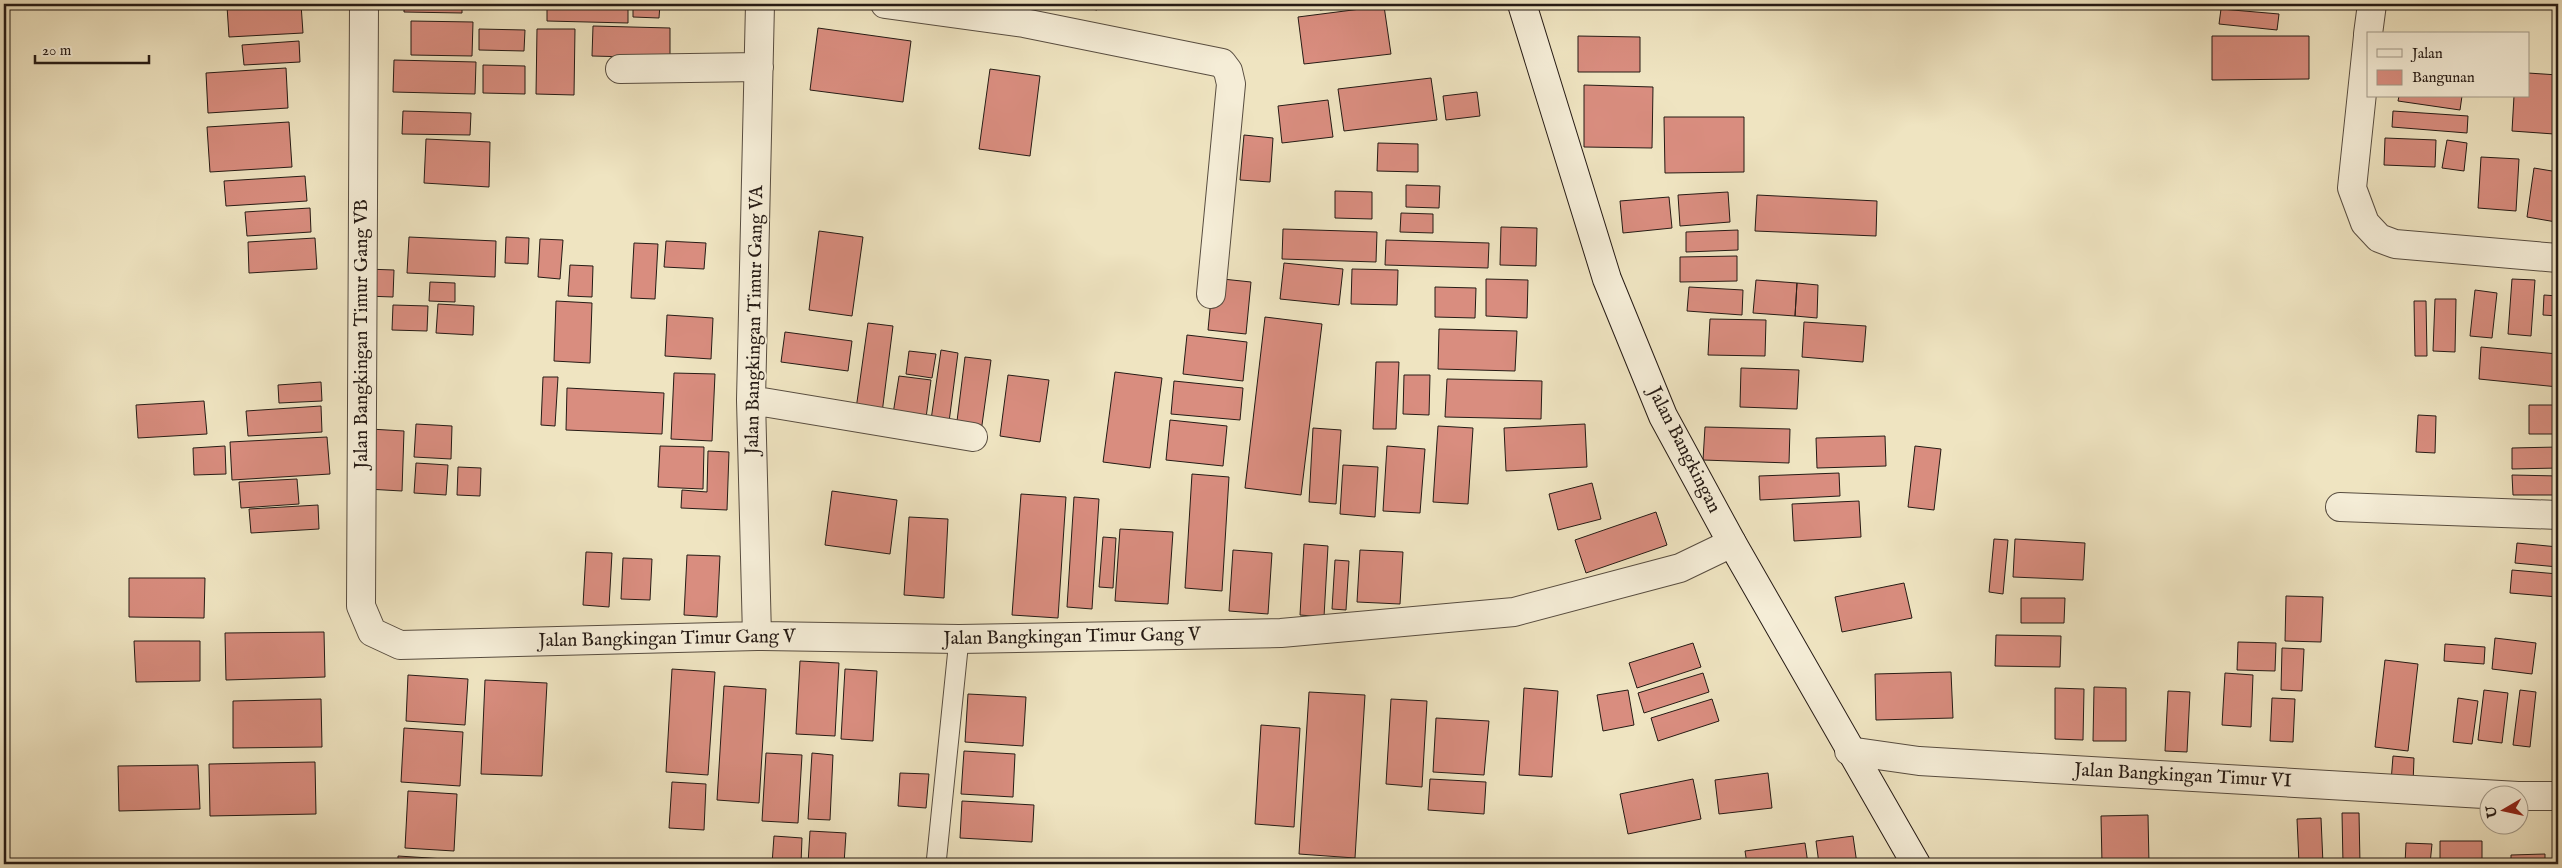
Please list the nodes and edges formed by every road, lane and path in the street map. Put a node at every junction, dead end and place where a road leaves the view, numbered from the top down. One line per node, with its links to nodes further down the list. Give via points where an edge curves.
1 (364, 4): 19 (street, Jalan Bangkingan Timur Gang VB, via 360,606 372,632)
2 (760, 4): 8 (street, Jalan Bangkingan Timur Gang VA)
3 (885, 4): 11 (street, via 1024,24 1222,63 1231,84)
4 (1522, 4): 16 (street, Jalan Bangkingan, via 1607,279 1663,416)
5 (2372, 4): 6 (street)
6 (2368, 32)
7 (2367, 45): 10 (street, via 2352,188 2365,223 2379,238 2395,244)
8 (760, 67): 9 (street); 12 (street, Jalan Bangkingan Timur Gang VA)
9 (620, 69)
10 (2558, 258)
11 (1211, 294)
12 (751, 400): 13 (street); 17 (street, Jalan Bangkingan Timur Gang VA)
13 (973, 437)
14 (2340, 507): 15 (street)
15 (2558, 516)
16 (1732, 543): 18 (street, Jalan Bangkingan Timur Gang V, via 1680,568 1514,612 1281,633); 20 (street, Jalan Bangkingan)
17 (757, 636): 18 (street, Jalan Bangkingan Timur Gang V); 19 (street, Jalan Bangkingan Timur Gang V)
18 (959, 639): 24 (lane)
19 (400, 645)
20 (1849, 751): 21 (street, Jalan Bangkingan Timur VI, via 1919,761); 25 (street, Jalan Bangkingan)
21 (2480, 794)
22 (2530, 796): 23 (street, Jalan Bangkingan Timur VI)
23 (2558, 796)
24 (936, 864)
25 (1916, 864)

